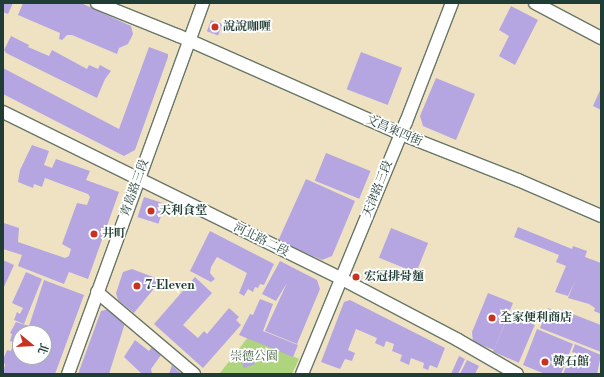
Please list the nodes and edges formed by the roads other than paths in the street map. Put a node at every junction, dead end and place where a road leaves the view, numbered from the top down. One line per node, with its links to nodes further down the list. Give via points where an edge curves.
1 (97, 3): 6 (street, 文昌東四街)
2 (203, 3): 6 (street, 青島路三段)
3 (452, 3): 8 (street, 天津路三段)
4 (535, 3): 5 (street)
5 (601, 38)
6 (189, 42): 8 (street, 文昌東四街); 9 (street, 青島路三段)
7 (3, 112): 9 (street, 河北路二段)
8 (401, 134): 10 (street, 文昌東四街); 11 (street, 天津路三段)
9 (139, 180): 11 (street, 河北路二段); 12 (street, 青島路三段)
10 (601, 216)
11 (342, 279): 15 (street, 天津路三段); 16 (street, 河北路二段)
12 (97, 292): 13 (street, 青島路三段); 14 (street)
13 (68, 374)
14 (194, 374)
15 (302, 374)
16 (517, 374)

